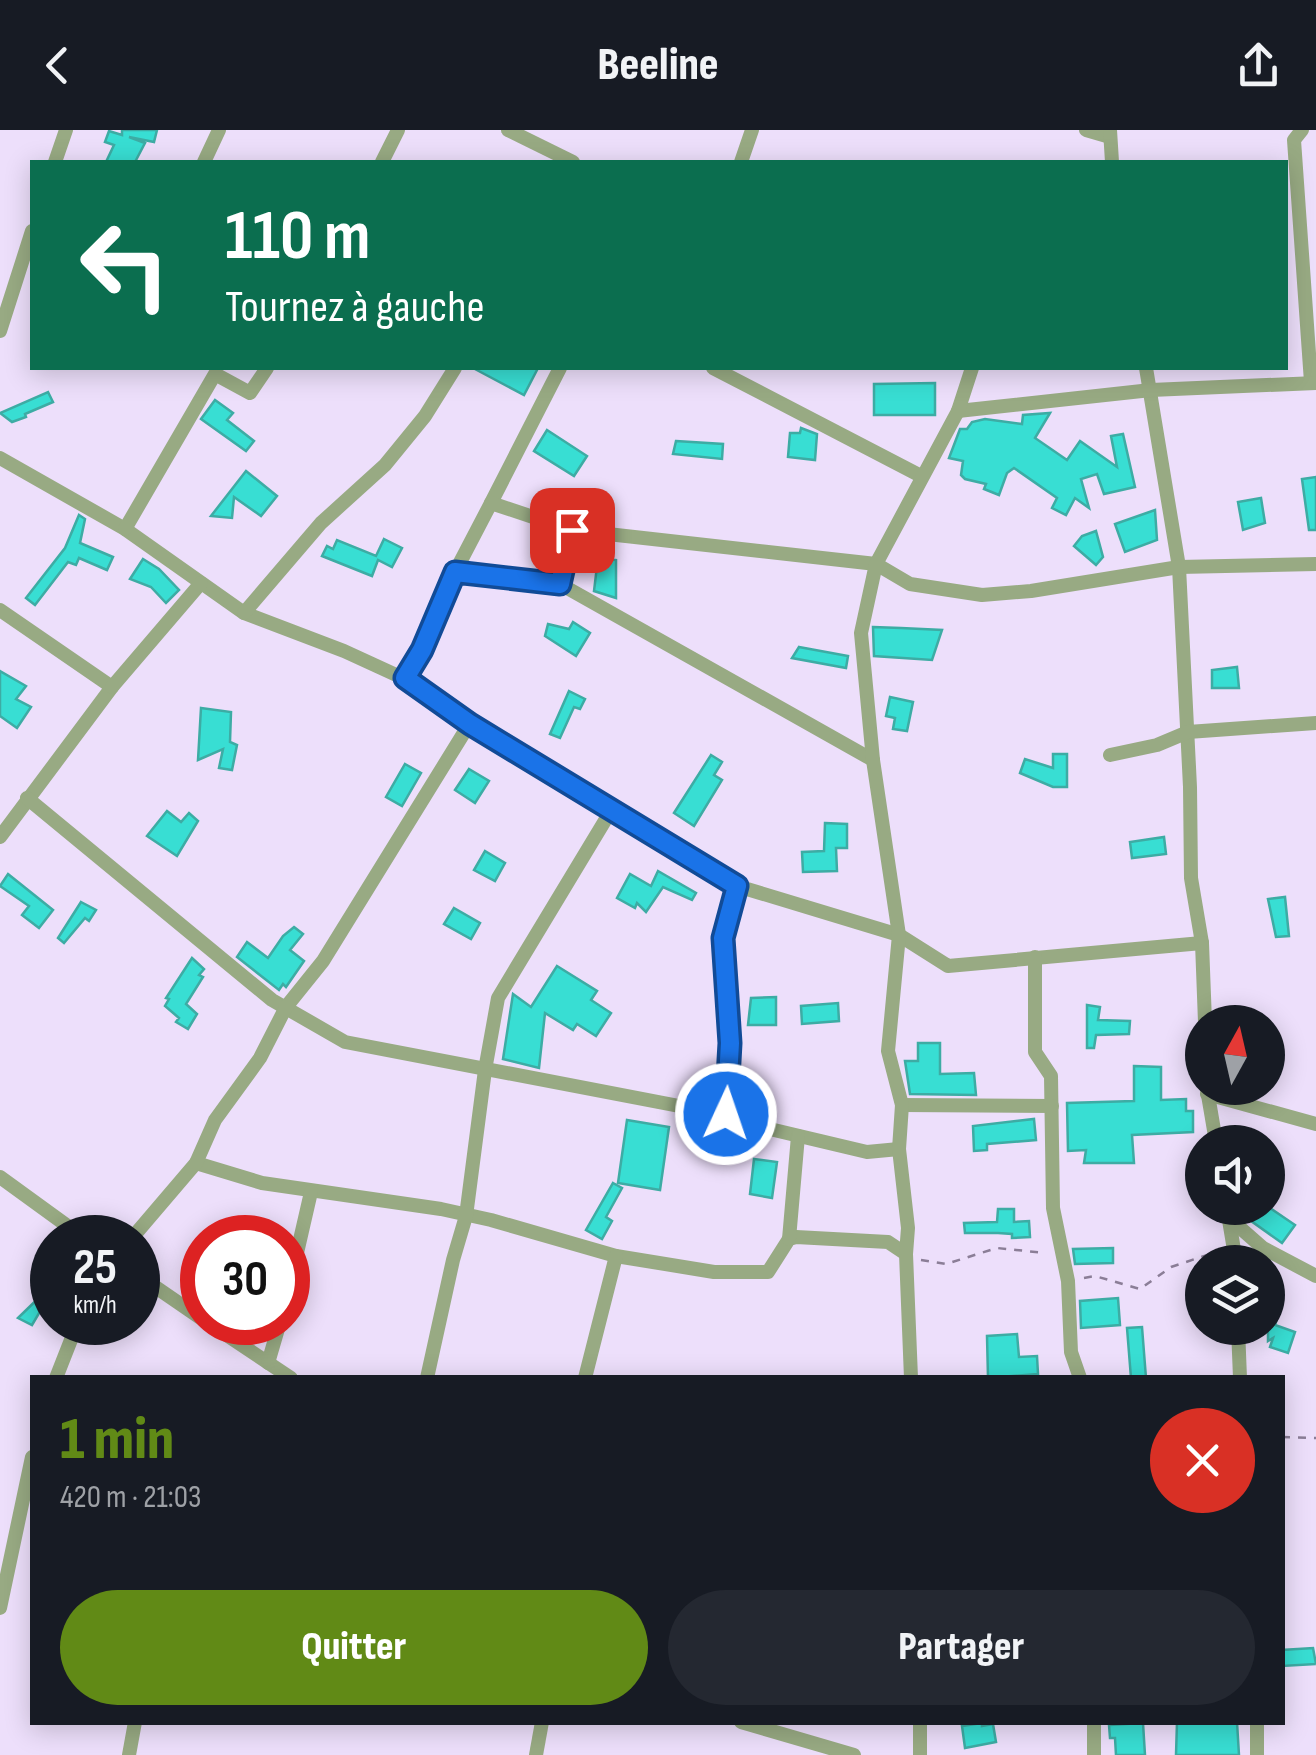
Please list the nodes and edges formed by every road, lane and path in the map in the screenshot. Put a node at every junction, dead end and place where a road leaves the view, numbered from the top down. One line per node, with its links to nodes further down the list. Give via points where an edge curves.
1 (66, 130): 9 (street)
2 (219, 130): 10 (street)
3 (398, 130): 11 (street)
4 (508, 130): 12 (street)
5 (752, 130): 13 (street)
6 (1086, 130): 8 (street)
7 (1302, 130): 15 (street, via 1294,140)
8 (1110, 134): 14 (street)
9 (56, 160)
10 (205, 160)
11 (383, 160)
12 (567, 160)
13 (742, 160)
14 (1112, 160)
15 (1291, 197): 16 (street)
16 (1309, 222): 25 (street)
17 (30, 237): 18 (street)
18 (0, 331)
19 (266, 370): 31 (street, via 250,393 215,374)
20 (455, 370): 40 (street, via 385,465 321,523)
21 (559, 370): 30 (street)
22 (717, 370): 29 (street)
23 (971, 370): 27 (street)
24 (1146, 370): 26 (street)
25 (1314, 382): 26 (street)
26 (1151, 390): 27 (street); 35 (street)
27 (958, 410): 29 (street)
28 (0, 458): 31 (street)
29 (921, 476): 33 (street)
30 (492, 503): 32 (street); 36 (street)
31 (125, 529): 37 (street)
32 (572, 530): 33 (street); 38 (street)
33 (876, 564): 35 (street, via 910,584 982,595); 47 (street, via 861,633)
34 (1316, 564): 35 (street)
35 (1178, 567): 45 (street)
36 (455, 572): 38 (street); 41 (street)
37 (201, 583): 40 (street); 42 (street)
38 (560, 584): 47 (street)
39 (0, 610): 42 (street)
40 (244, 613): 41 (street)
41 (405, 678): 44 (street)
42 (112, 687): 48 (street)
43 (1316, 723): 45 (street)
44 (470, 724): 49 (street); 56 (street, via 323,960)
45 (1188, 732): 46 (street); 53 (street, via 1191,878)
46 (1110, 755)
47 (873, 760): 52 (street)
48 (27, 798): 50 (street); 56 (street)
49 (612, 809): 51 (street); 57 (street, via 498,998)
50 (0, 837)
51 (737, 886): 52 (street); 61 (street, via 723,938 730,1043)
52 (899, 935): 54 (street, via 948,966); 58 (street, via 888,1051)
53 (1202, 943): 54 (street); 55 (street)
54 (1035, 957): 60 (street, via 1035,1052 1051,1076)
55 (1204, 1005)
56 (286, 1007): 57 (street, via 345,1042); 65 (street, via 260,1058 215,1120)
57 (484, 1070): 61 (street); 71 (street)
58 (902, 1105): 60 (street); 64 (street)
59 (1255, 1105): 62 (street)
60 (1052, 1106): 74 (street, via 1053,1208)
61 (726, 1114): 63 (street)
62 (1316, 1124)
63 (798, 1136): 64 (street, via 867,1152); 73 (street)
64 (899, 1148): 75 (street)
65 (196, 1163): 67 (street); 69 (street)
66 (0, 1176): 68 (street)
67 (311, 1192): 70 (street); 71 (street)
68 (53, 1215)
69 (152, 1215)
70 (306, 1215)
71 (466, 1216): 76 (street); 87 (street)
72 (1240, 1225): 78 (street, via 1263,1248)
73 (789, 1239): 75 (street, via 873,1240); 76 (street, via 762,1274)
74 (1062, 1246): 75 (path, via 1045,1252 998,1248 946,1264); 79 (street)
75 (906, 1254): 89 (street)
76 (616, 1256): 88 (street)
77 (1185, 1264): 79 (path, via 1140,1289 1094,1276)
78 (1316, 1276)
79 (1068, 1282): 90 (street, via 1071,1352)
80 (69, 1345): 85 (street)
81 (241, 1345): 84 (street)
82 (273, 1345): 84 (street)
83 (1239, 1345): 91 (street)
84 (268, 1363): 86 (street)
85 (57, 1375)
86 (287, 1375)
87 (429, 1375)
88 (586, 1375)
89 (911, 1375)
90 (1079, 1375)
91 (1240, 1375)
92 (1285, 1437): 93 (path)
93 (1316, 1438)
94 (30, 1466): 95 (street)
95 (0, 1608)
96 (135, 1725): 103 (street)
97 (541, 1725): 104 (street)
98 (750, 1725): 102 (street)
99 (920, 1725): 106 (street)
100 (1094, 1725): 107 (street)
101 (1257, 1725): 108 (street)
102 (842, 1754): 105 (street)
103 (130, 1755)
104 (536, 1755)
105 (854, 1755)
106 (920, 1755)
107 (1094, 1755)
108 (1256, 1755)

